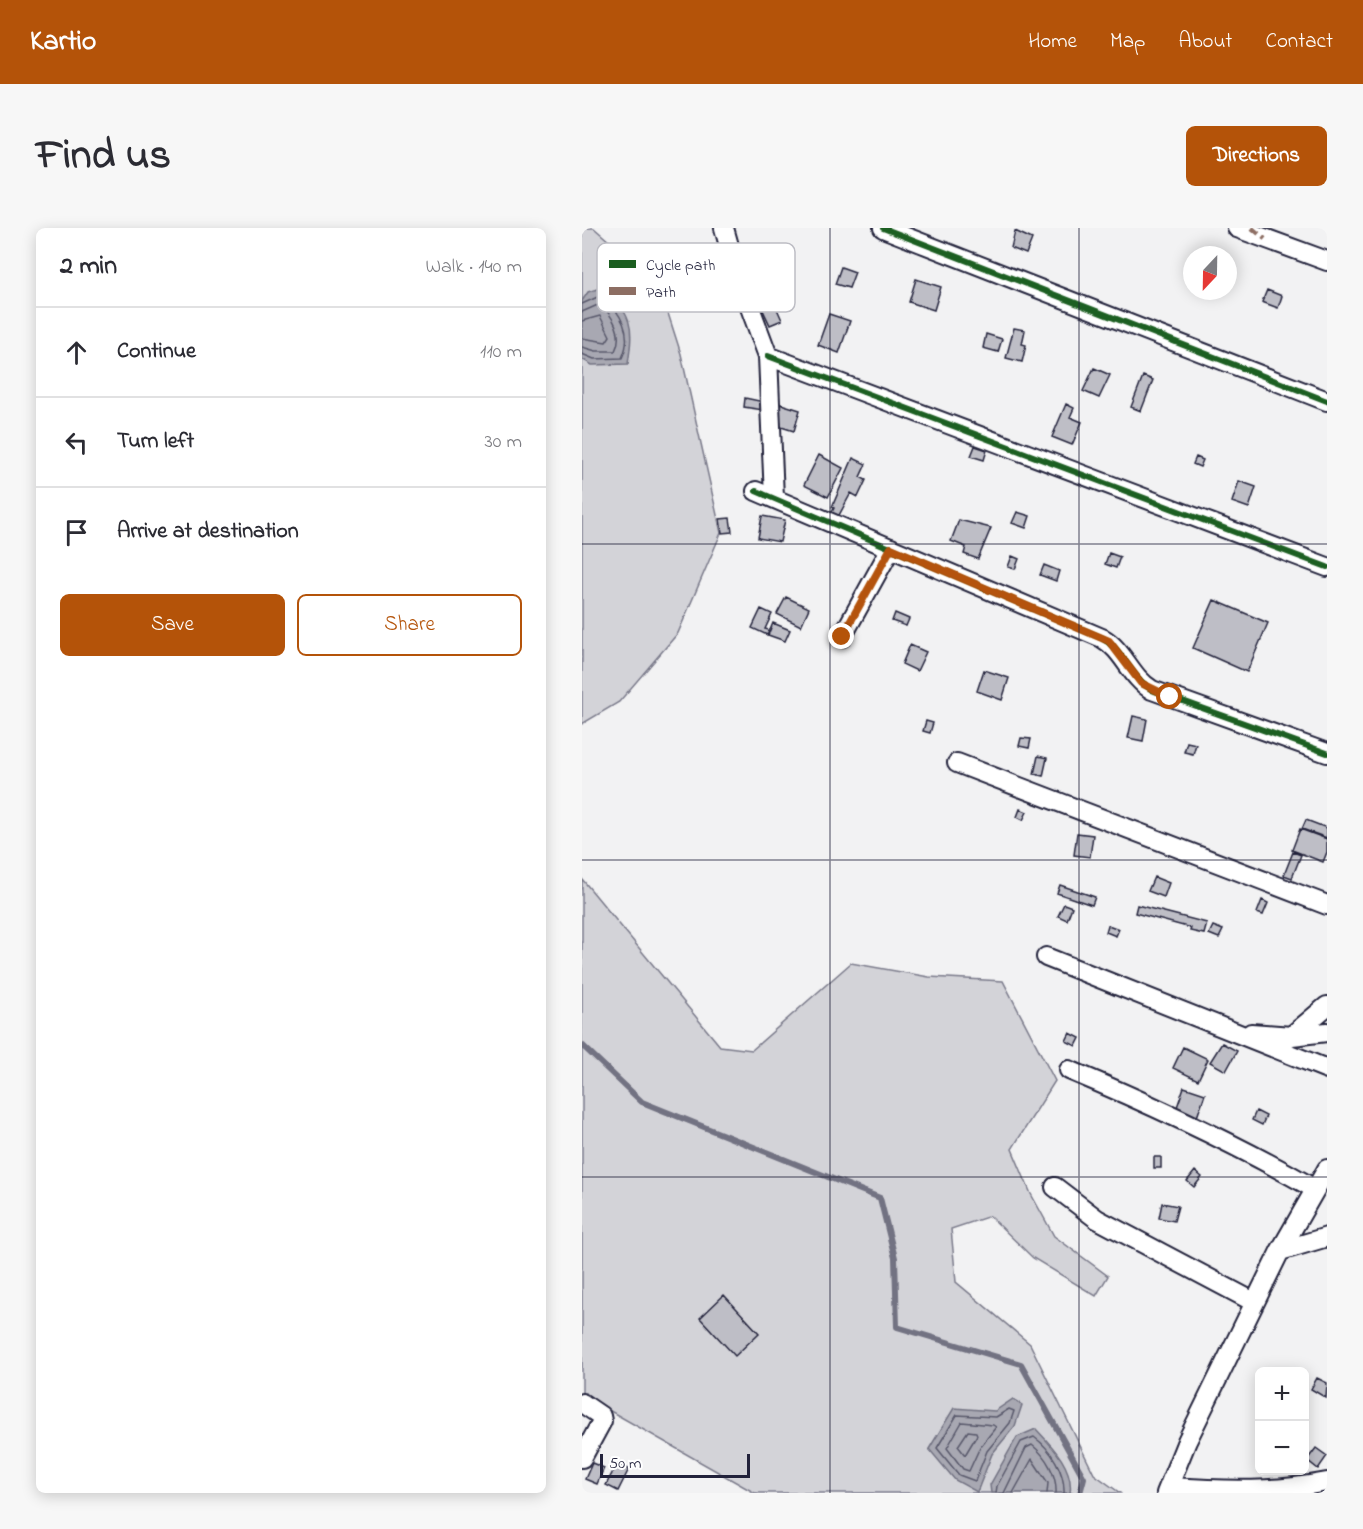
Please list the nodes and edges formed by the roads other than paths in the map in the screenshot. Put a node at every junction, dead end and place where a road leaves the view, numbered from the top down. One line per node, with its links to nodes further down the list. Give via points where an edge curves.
1 (724, 228): 4 (street)
2 (883, 228): 8 (street)
3 (1237, 228): 5 (street)
4 (728, 243)
5 (1327, 261)
6 (752, 312): 7 (street)
7 (768, 356): 10 (street); 12 (street)
8 (1327, 402)
9 (756, 491): 10 (street)
10 (774, 498): 11 (street)
11 (891, 548): 13 (street); 14 (street, via 1109,641 1134,676 1152,690)
12 (1327, 567)
13 (842, 637)
14 (1327, 753)
15 (957, 763): 16 (street)
16 (1327, 905)
17 (1046, 957): 19 (street)
18 (1327, 1006): 21 (street)
19 (1231, 1031): 21 (street); 22 (street)
20 (1327, 1032): 21 (street)
21 (1292, 1036): 22 (street)
22 (1275, 1048): 23 (street)
23 (1327, 1069)
24 (1069, 1070): 27 (street, via 1139,1099)
25 (1327, 1169): 27 (street)
26 (1055, 1187): 30 (street, via 1097,1219)
27 (1315, 1189): 29 (street)
28 (1327, 1237): 29 (street)
29 (1280, 1251): 30 (street)
30 (1254, 1302): 34 (street)
31 (582, 1403): 32 (street, via 601,1416 602,1421)
32 (582, 1458)
33 (1327, 1482): 34 (street, via 1254,1492)
34 (1167, 1490)

